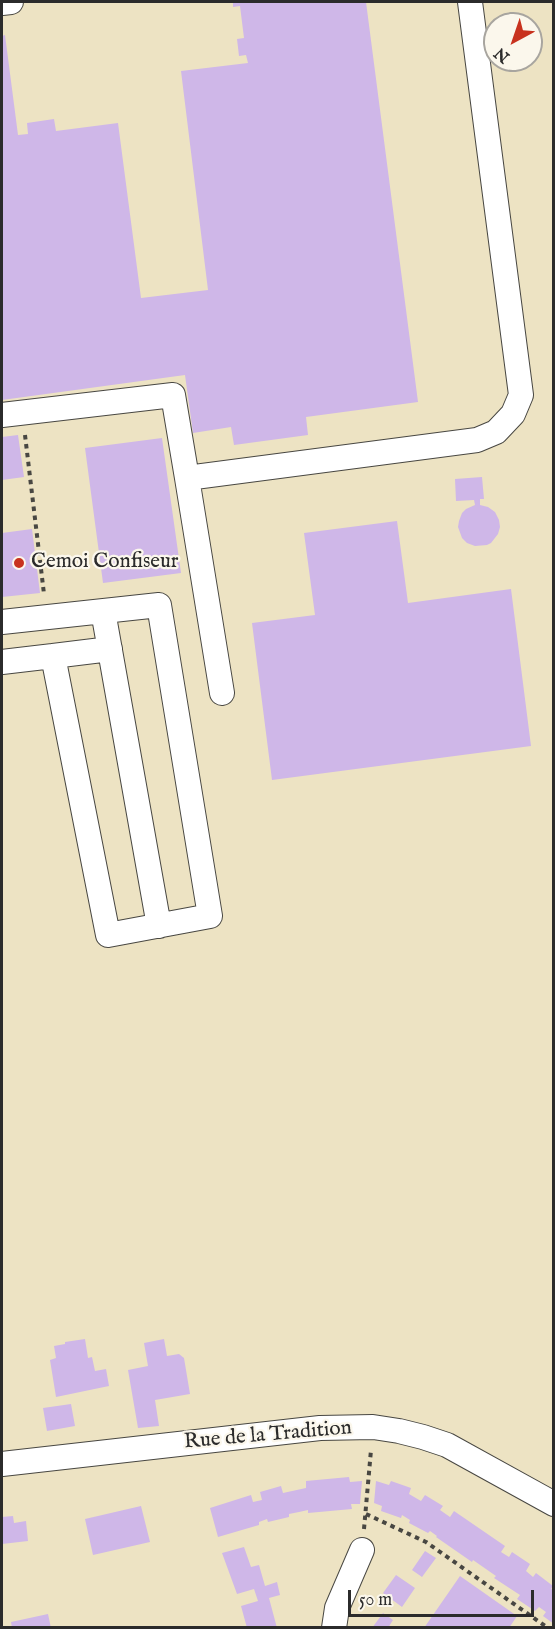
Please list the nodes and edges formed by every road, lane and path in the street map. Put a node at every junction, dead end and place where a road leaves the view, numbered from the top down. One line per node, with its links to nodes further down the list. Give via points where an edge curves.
1 (11, 2): 3 (street)
2 (470, 2): 5 (street, via 521,396 513,414 496,432 477,440)
3 (2, 3)
4 (12, 414): 5 (street, via 173,395); 7 (path)
5 (187, 478): 12 (street)
6 (103, 611): 7 (street); 9 (street); 13 (street, via 159,605 210,916)
7 (47, 617): 8 (street)
8 (2, 622)
9 (110, 649): 10 (street); 13 (street)
10 (53, 656): 11 (street); 13 (street, via 108,935)
11 (2, 662)
12 (222, 693)
13 (159, 926)
14 (373, 1427): 15 (street, Rue de la Tradition, via 320,1428); 16 (street, Rue de la Tradition, via 447,1445); 17 (path)
15 (2, 1464)
16 (554, 1504)
17 (366, 1514): 18 (path); 20 (path, via 426,1542)
18 (362, 1550): 19 (street, via 337,1608)
19 (334, 1628)
20 (548, 1628)

